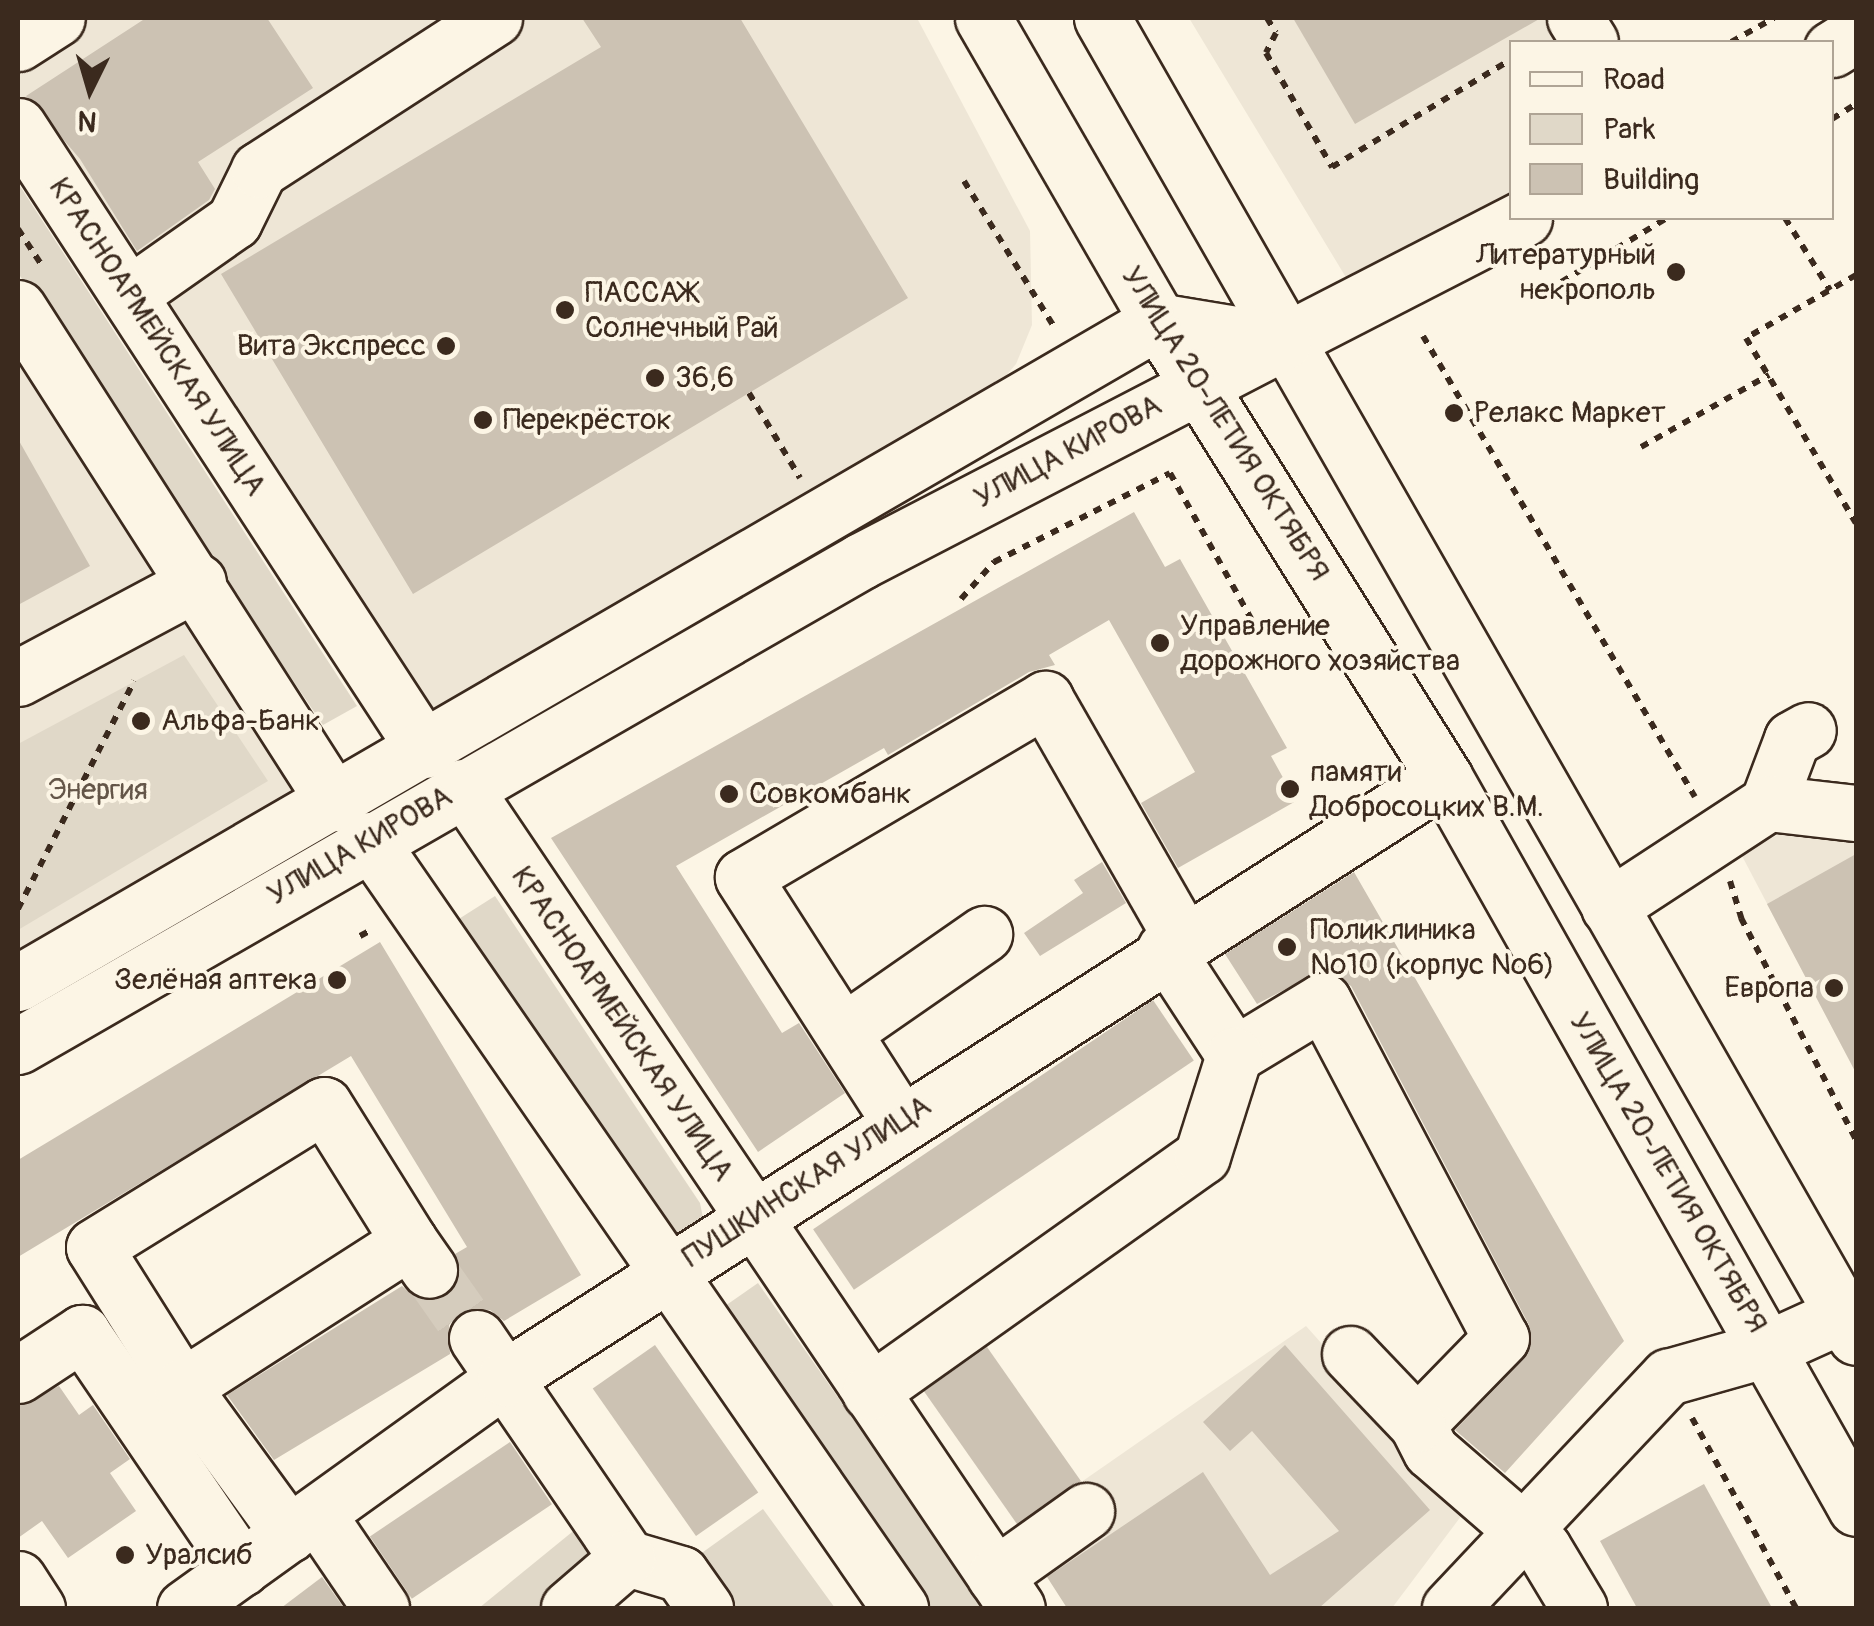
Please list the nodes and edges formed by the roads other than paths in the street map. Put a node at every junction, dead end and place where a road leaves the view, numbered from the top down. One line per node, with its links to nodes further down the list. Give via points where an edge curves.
1 (57, 18): 8 (main road)
2 (494, 18): 12 (main road, via 259,170 234,220)
3 (982, 18): 14 (main road, УЛИЦА 20-ЛЕТИЯ ОКТЯБРЯ)
4 (1102, 18): 15 (main road)
5 (1574, 18): 7 (main road)
6 (1856, 34): 9 (main road)
7 (1589, 40)
8 (18, 43)
9 (1834, 47)
10 (18, 126): 12 (main road, КРАСНОАРМЕЙСКАЯ УЛИЦА)
11 (1520, 220): 15 (main road, УЛИЦА КИРОВА)
12 (130, 294): 20 (main road, КРАСНОАРМЕЙСКАЯ УЛИЦА)
13 (18, 308): 17 (main road)
14 (1158, 321): 15 (main road); 16 (main road, УЛИЦА 20-ЛЕТИЯ ОКТЯБРЯ); 20 (main road, УЛИЦА КИРОВА)
15 (1283, 342): 16 (main road, УЛИЦА КИРОВА); 25 (main road)
16 (1200, 382): 20 (main road, УЛИЦА КИРОВА); 21 (main road, УЛИЦА 20-ЛЕТИЯ ОКТЯБРЯ)
17 (198, 582): 18 (main road); 24 (main road)
18 (18, 678)
19 (1808, 730): 22 (main road, via 1792,739)
20 (444, 769): 24 (main road, УЛИЦА КИРОВА); 33 (main road, КРАСНОАРМЕЙСКАЯ УЛИЦА)
21 (1444, 777): 27 (main road, ПУШКИНСКАЯ УЛИЦА); 36 (main road, УЛИЦА 20-ЛЕТИЯ ОКТЯБРЯ)
22 (1768, 803): 23 (main road); 25 (main road)
23 (1856, 814)
24 (352, 822): 28 (main road, УЛИЦА КИРОВА); 30 (main road, УЛИЦА КИРОВА); 34 (main road)
25 (1609, 907): 35 (main road)
26 (984, 934): 29 (main road)
27 (1173, 944): 29 (main road, via 1045,700 743,877); 31 (main road); 32 (main road, ПУШКИНСКАЯ УЛИЦА)
28 (18, 983)
29 (842, 1032): 32 (main road)
30 (18, 1046)
31 (1234, 1055): 41 (main road, via 1202,1156); 42 (main road, via 1323,1001 1501,1338)
32 (900, 1122): 33 (main road, ПУШКИНСКАЯ УЛИЦА)
33 (752, 1218): 34 (main road, ПУШКИНСКАЯ УЛИЦА); 41 (main road, КРАСНОАРМЕЙСКАЯ УЛИЦА)
34 (668, 1272): 38 (main road, ПУШКИНСКАЯ УЛИЦА); 56 (main road)
35 (1852, 1321): 36 (main road)
36 (1767, 1349): 43 (main road, УЛИЦА 20-ЛЕТИЯ ОКТЯБРЯ); 46 (main road, via 1668,1377)
37 (1350, 1354): 42 (main road)
38 (491, 1358): 45 (main road, ПУШКИНСКАЯ УЛИЦА); 47 (main road)
39 (18, 1374): 48 (main road, via 82,1333)
40 (182, 1387): 40 (main road, via 419,1256 324,1105 94,1247); 45 (main road)
41 (870, 1392): 50 (main road, КРАСНОАРМЕЙСКАЯ УЛИЦА)
42 (1417, 1424): 46 (main road, via 1431,1451)
43 (1856, 1508)
44 (1086, 1511): 50 (main road)
45 (303, 1524): 48 (main road, ПУШКИНСКАЯ УЛИЦА); 53 (main road)
46 (1519, 1529): 57 (main road); 58 (main road, via 1543,1548)
47 (627, 1558): 54 (main road); 55 (main road, via 681,1574)
48 (242, 1568): 52 (main road, ПУШКИНСКАЯ УЛИЦА)
49 (18, 1578): 51 (main road)
50 (1006, 1592)
51 (37, 1608)
52 (185, 1608)
53 (381, 1608)
54 (569, 1608)
55 (705, 1608)
56 (900, 1608)
57 (1450, 1608)
58 (1579, 1608)

